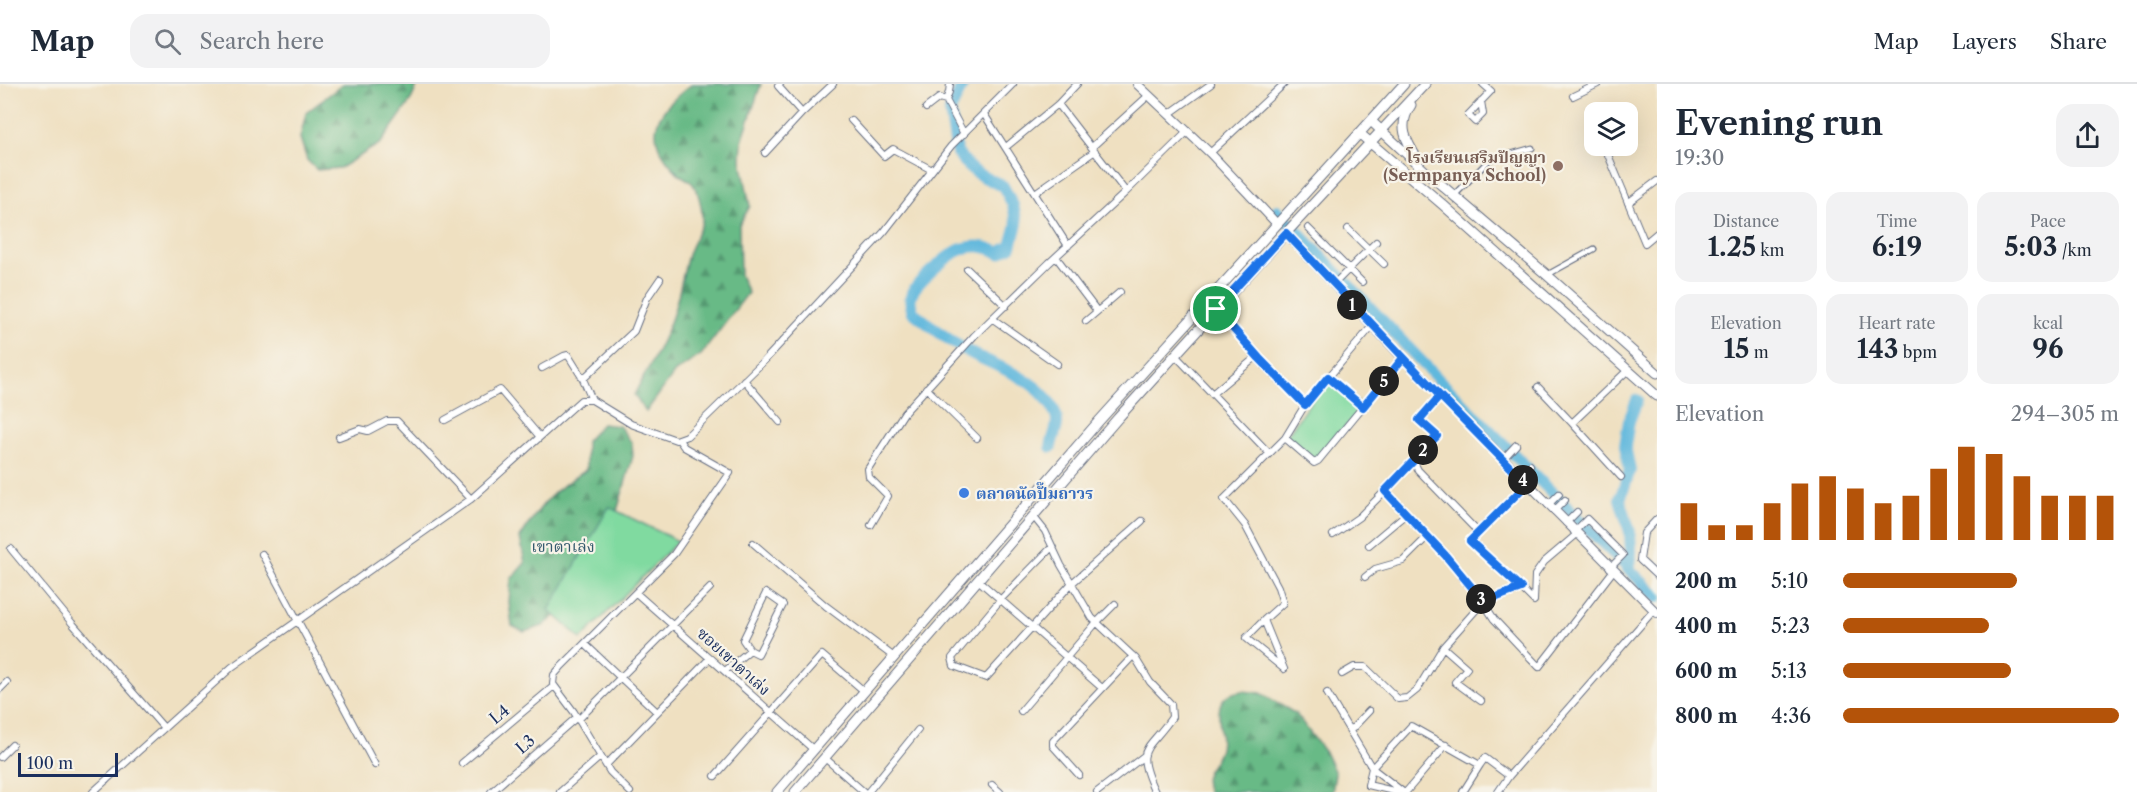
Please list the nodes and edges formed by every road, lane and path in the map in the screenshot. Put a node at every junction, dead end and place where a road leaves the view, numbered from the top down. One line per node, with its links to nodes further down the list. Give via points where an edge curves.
1 (780, 84): 19 (street)
2 (833, 84): 19 (street)
3 (950, 84): 16 (street)
4 (1012, 84): 20 (street)
5 (1077, 84): 17 (street)
6 (1137, 84): 13 (street)
7 (1211, 84): 21 (street)
8 (1284, 84): 33 (street)
9 (1404, 84): 23 (main road)
10 (1426, 84): 24 (main road); 38 (main road, via 1403,124 1404,135)
11 (1483, 84): 15 (street, via 1491,91)
12 (1598, 84): 14 (street)
13 (1148, 96): 21 (street); 31 (street)
14 (1573, 96)
15 (1481, 102)
16 (947, 103): 18 (street, via 939,98); 27 (street)
17 (1058, 104): 29 (street); 31 (street)
18 (926, 108)
19 (802, 113): 32 (street)
20 (984, 114): 27 (street); 29 (street)
21 (1169, 114): 25 (street)
22 (851, 120): 37 (street, via 884,156 893,149)
23 (1371, 121): 24 (main road); 26 (main road)
24 (1383, 131): 28 (main road); 38 (main road)
25 (1187, 132): 33 (street); 40 (street)
26 (1359, 133): 28 (main road); 44 (main road)
27 (963, 135): 37 (street)
28 (1370, 144): 35 (main road); 36 (main road)
29 (1006, 147): 41 (street)
30 (1532, 148): 42 (street, via 1489,160)
31 (1093, 149): 40 (street); 41 (street)
32 (765, 153)
33 (1210, 153): 44 (street)
34 (1608, 156): 43 (street)
35 (1386, 157): 36 (main road, via 1368,152); 73 (main road)
36 (1351, 163): 47 (main road)
37 (932, 170): 77 (street, via 891,224)
38 (1425, 171): 42 (main road)
39 (1657, 181): 43 (street)
40 (1126, 192): 50 (street)
41 (1035, 193): 50 (street)
42 (1454, 196): 57 (main road)
43 (1628, 203): 48 (street, via 1645,243)
44 (1279, 222): 47 (main road); 144 (main road)
45 (1308, 228): 56 (street)
46 (1348, 229): 52 (street)
47 (1287, 231): 60 (street); 63 (main road)
48 (1657, 233)
49 (1376, 242): 52 (street)
50 (1068, 246): 53 (street)
51 (1594, 249): 57 (street)
52 (1369, 250): 54 (street); 56 (street)
53 (1056, 256): 62 (street); 64 (street)
54 (1384, 264)
55 (967, 269): 62 (street)
56 (1347, 271): 59 (street); 60 (street)
57 (1547, 274): 74 (main road)
58 (660, 279): 76 (street, via 633,331)
59 (1362, 282)
60 (1335, 283): 67 (street)
61 (1120, 292): 64 (street)
62 (1006, 306): 65 (street)
63 (1216, 309): 68 (main road); 69 (street)
64 (1097, 311): 66 (street)
65 (993, 319): 71 (street); 79 (street)
66 (1086, 321)
67 (1372, 326): 70 (street); 75 (street)
68 (1174, 355): 80 (street); 109 (main road)
69 (1259, 358): 80 (street, via 1254,357); 84 (street)
70 (1403, 358): 81 (street); 85 (street)
71 (1058, 364)
72 (542, 368): 76 (street, via 568,355)
73 (1629, 370): 82 (main road); 88 (street)
74 (1657, 373)
75 (1328, 377): 84 (street); 85 (street)
76 (583, 379): 83 (street)
77 (744, 380): 87 (street); 93 (street)
78 (1538, 387): 88 (street)
79 (926, 388): 91 (street); 113 (street, via 870,463 869,477 888,496)
80 (1212, 394): 95 (street)
81 (1440, 396): 96 (street); 97 (street, via 1419,420 1437,436)
82 (1657, 396)
83 (592, 400): 90 (street, via 581,400); 93 (street, via 631,424)
84 (1305, 405): 92 (street)
85 (1363, 407): 92 (street, via 1314,463)
86 (445, 420): 90 (street, via 500,390)
87 (780, 422)
88 (1572, 423): 100 (street)
89 (339, 437): 104 (street, via 397,421)
90 (540, 437): 104 (street)
91 (977, 438)
92 (1284, 438): 95 (street)
93 (679, 440): 130 (street, via 684,447 730,473 682,544)
94 (1516, 445): 96 (street)
95 (1269, 453): 135 (street, via 1224,499 1245,525 1278,587 1283,603)
96 (1504, 457): 99 (street)
97 (1413, 460): 102 (street); 114 (street)
98 (1530, 465): 99 (street)
99 (1519, 476): 101 (street)
100 (1621, 477)
101 (1527, 484): 106 (street); 114 (street)
102 (1385, 491): 108 (street); 116 (street, via 1359,517)
103 (1559, 494): 106 (street)
104 (471, 500): 136 (street)
105 (1565, 500): 106 (street)
106 (1551, 508): 112 (street)
107 (1577, 512): 112 (street)
108 (1406, 514): 117 (street); 119 (street)
109 (1033, 516): 120 (street); 126 (main road)
110 (1657, 519): 124 (street, via 1644,533 1640,560)
111 (1142, 521): 127 (street)
112 (1566, 523): 115 (street)
113 (871, 525)
114 (1478, 532): 129 (street, via 1470,541)
115 (1575, 532): 123 (street); 123 (street, via 1587,519 1623,555); 129 (street, via 1536,575 1534,601)
116 (1333, 535)
117 (1427, 537): 125 (street, via 1403,561 1375,569); 132 (street)
118 (753, 543): 144 (street, via 826,606)
119 (1369, 545)
120 (1052, 547): 127 (street); 131 (street)
121 (11, 549): 162 (street)
122 (262, 554): 136 (street)
123 (1612, 569): 132 (street, via 1539,667 1494,619); 134 (street)
124 (1657, 576)
125 (1365, 577)
126 (978, 580): 131 (street); 171 (main road)
127 (1071, 584): 137 (street); 139 (street)
128 (710, 588): 138 (street, L3)
129 (1521, 588): 132 (street)
130 (636, 593): 138 (street, ซอยเขาตาเล่ง); 140 (street)
131 (1001, 599): 139 (street); 139 (street, via 952,658 954,666 986,678)
132 (1484, 602): 141 (street)
133 (1115, 604): 137 (street)
134 (1655, 612): 179 (street)
135 (1264, 620): 135 (street, via 1246,638 1284,669 1272,640)
136 (297, 621): 162 (street, via 232,667); 173 (street)
137 (1096, 623): 143 (street); 145 (street)
138 (672, 625): 146 (street, ซอยเขาตาเล่ง); 149 (street, L3)
139 (1033, 627): 145 (street)
140 (585, 644): 149 (street); 151 (street, via 557,671 552,680)
141 (1443, 647): 148 (street, via 1416,690 1401,700 1365,667 1354,667); 156 (street, via 1467,668 1455,682)
142 (750, 650): 142 (street, via 758,654 783,605 766,593 743,640); 147 (street)
143 (1133, 656): 152 (street); 168 (street, via 1173,709 1172,717)
144 (894, 657): 154 (main road)
145 (1068, 657): 152 (street); 157 (street)
146 (710, 658): 147 (street, ซอยเขาตาเล่ง); 159 (street)
147 (724, 671): 160 (street, ซอยเขาตาเล่ง)
148 (1342, 674)
149 (621, 677): 159 (street); 161 (street, L3)
150 (7, 682): 153 (street)
151 (554, 686): 161 (street); 172 (street, L4)
152 (1102, 688): 177 (street, via 1052,744)
153 (0, 689)
154 (864, 691): 160 (street, via 822,655); 167 (main road)
155 (1327, 693): 164 (street)
156 (1481, 701)
157 (1021, 711)
158 (1369, 711): 164 (street)
159 (657, 712): 174 (street)
160 (771, 712): 167 (street, ซอยเขาตาเล่ง); 178 (street)
161 (578, 719): 170 (street); 182 (street, L3)
162 (164, 728): 181 (street)
163 (918, 730): 187 (street)
164 (1350, 731): 176 (street)
165 (12, 745): 169 (street)
166 (1446, 745): 175 (street); 176 (street, via 1411,726); 192 (street)
167 (814, 750): 185 (main road)
168 (1144, 756): 189 (street); 190 (street, via 1146,773)
169 (0, 757)
170 (600, 757): 174 (street); 183 (street)
171 (826, 759): 186 (main road); 187 (street)
172 (462, 763)
173 (375, 765)
174 (606, 765): 184 (street)
175 (1480, 765): 179 (street, via 1485,758); 193 (street)
176 (1372, 768): 191 (street, via 1368,785); 192 (street)
177 (1079, 775)
178 (715, 776)
179 (1509, 776): 194 (street)
180 (992, 784): 188 (street)
181 (93, 792)
182 (491, 792)
183 (560, 792)
184 (630, 792)
185 (777, 792)
186 (795, 792)
187 (866, 792)
188 (1000, 792)
189 (1097, 792)
190 (1155, 792)
191 (1398, 792)
192 (1405, 792)
193 (1462, 792)
194 (1498, 792)

